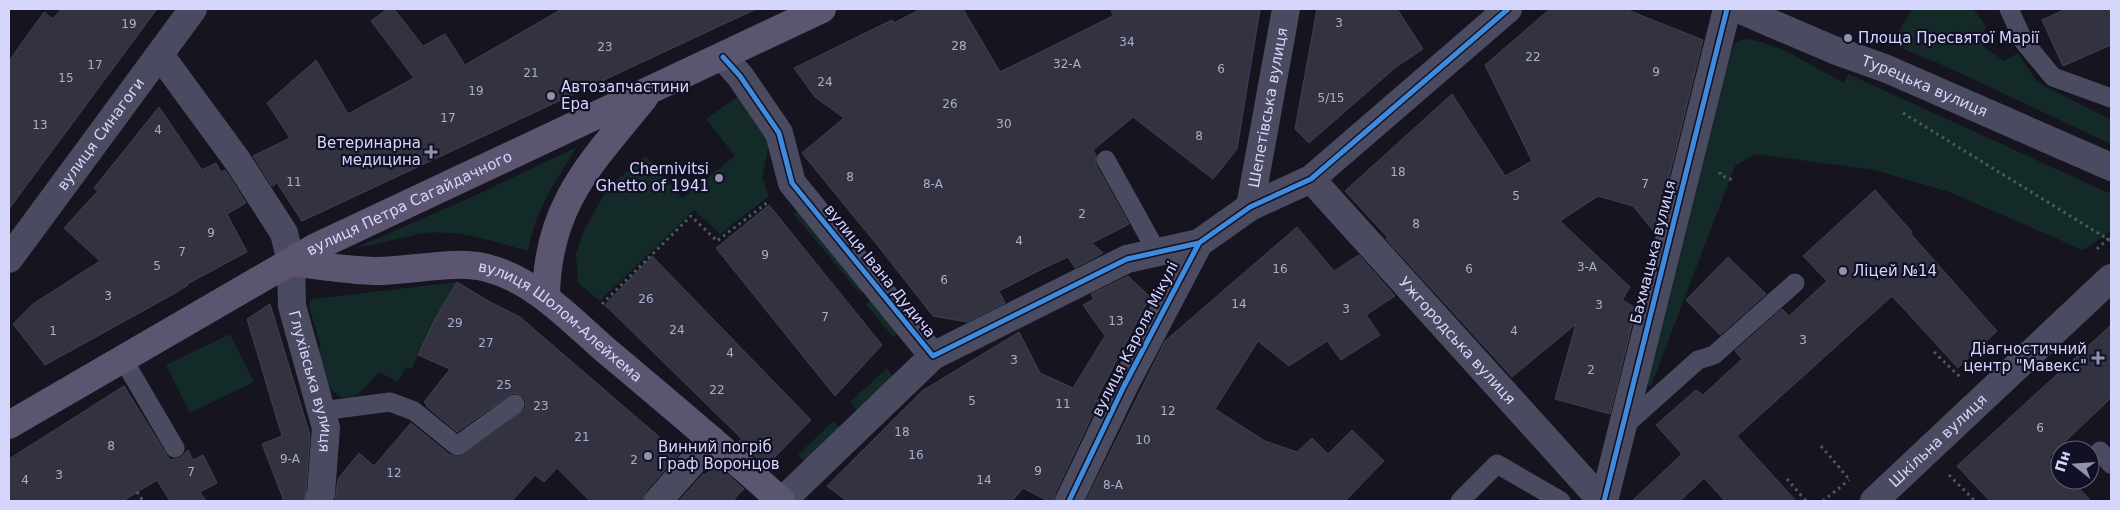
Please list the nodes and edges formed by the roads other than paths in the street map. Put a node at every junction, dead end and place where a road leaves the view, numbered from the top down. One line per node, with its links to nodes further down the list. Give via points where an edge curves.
1 (193, 9): 8 (street, вулиця Синагоги)
2 (822, 9): 9 (main road, вулиця Петра Сагайдачного)
3 (1286, 9): 15 (street, Шепетівська вулиця)
4 (1508, 9): 14 (street, вулиця Кароля Мікулі)
5 (1727, 9): 28 (street, Бахмацька вулиця)
6 (1738, 9): 13 (street, Турецька вулиця, via 1887,69)
7 (2009, 9): 11 (lane, via 2024,42 2054,77)
8 (160, 55): 18 (street, вулиця Синагоги); 19 (street, Глухівська вулиця, via 237,160 279,225)
9 (724, 57): 10 (main road, вулиця Петра Сагайдачного); 23 (street, вулиця Івана Дудича, via 779,133 792,183)
10 (649, 91): 19 (main road, вулиця Петра Сагайдачного, via 314,248); 22 (main road, via 581,175 566,202 549,253)
11 (2111, 98)
12 (1106, 160): 17 (lane)
13 (2111, 167)
14 (1312, 179): 15 (street, вулиця Кароля Мікулі); 37 (street, Ужгородська вулиця)
15 (1250, 207): 16 (street, вулиця Кароля Мікулі)
16 (1199, 243): 17 (street, вулиця Івана Дудича); 34 (street, вулиця Кароля Мікулі, via 1124,386)
17 (1157, 252): 23 (street, вулиця Івана Дудича, via 1127,259)
18 (9, 259)
19 (291, 262): 22 (main road, вулиця Шолом-Алейхема, via 374,271 485,267 510,275); 24 (main road, вулиця Петра Сагайдачного); 26 (street, Глухівська вулиця, via 292,306)
20 (2111, 278): 38 (street, Шкільна вулиця)
21 (1796, 283): 28 (lane, via 1714,355 1698,360)
22 (546, 297): 29 (main road, вулиця Шолом-Алейхема)
23 (933, 356): 33 (street)
24 (123, 359): 27 (main road, вулиця Петра Сагайдачного); 30 (lane)
25 (515, 404): 26 (lane, via 457,446 414,412 390,402)
26 (321, 412): 31 (street, Глухівська вулиця, via 326,428)
27 (9, 425)
28 (1622, 428): 37 (street, Бахмацька вулиця)
29 (712, 440): 32 (street); 33 (main road, вулиця Шолом-Алейхема)
30 (175, 448)
31 (318, 501)
32 (658, 501)
33 (781, 501)
34 (1069, 501)
35 (1460, 501): 36 (lane, via 1497,464)
36 (1561, 501)
37 (1603, 501)
38 (1874, 501)

